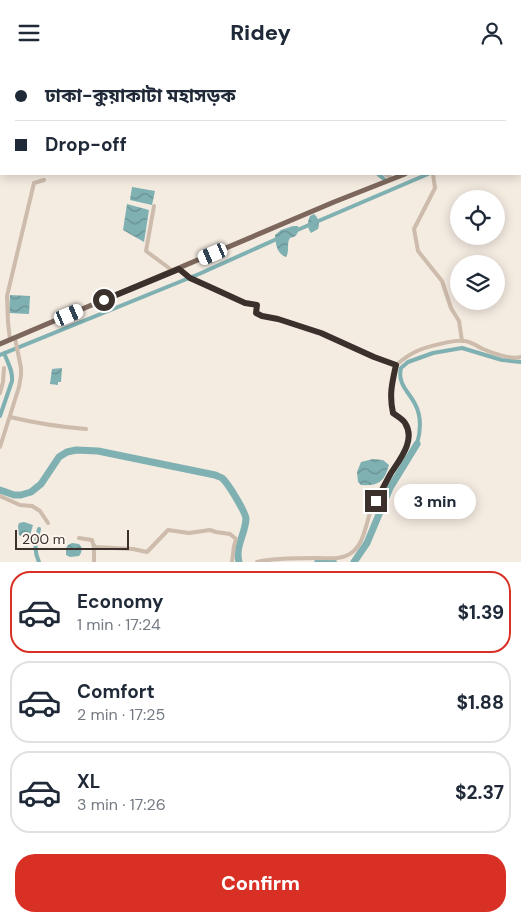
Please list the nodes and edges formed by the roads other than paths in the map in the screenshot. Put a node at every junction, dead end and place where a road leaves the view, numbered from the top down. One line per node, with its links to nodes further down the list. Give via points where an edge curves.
1 (386, 175): 4 (street)
2 (402, 175): 4 (main road)
3 (433, 175): 9 (street, via 435,188 414,229 416,243 418,251 442,281 459,321)
4 (392, 179): 7 (main road)
5 (44, 180): 8 (street, via 34,183 7,296 8,322)
6 (154, 206): 7 (street, via 146,251)
7 (176, 270): 8 (main road); 12 (street, via 245,303 257,305 256,313 262,316 321,333)
8 (13, 339): 10 (main road); 15 (street, via 21,375)
9 (462, 341): 11 (street, via 500,355); 12 (street, via 417,351)
10 (0, 344)
11 (521, 357)
12 (396, 365): 24 (street, via 390,401 393,413 405,422 410,435 355,550 339,559)
13 (4, 368): 14 (street)
14 (0, 393)
15 (10, 417): 16 (street); 17 (street)
16 (86, 429)
17 (0, 447)
18 (0, 496): 19 (street, via 20,505 32,506)
19 (48, 523)
20 (79, 538): 21 (street, via 92,540)
21 (94, 545): 22 (street); 23 (street, via 147,552 168,530 189,533 210,530 230,534 236,539)
22 (94, 562)
23 (232, 562)
24 (256, 562)

